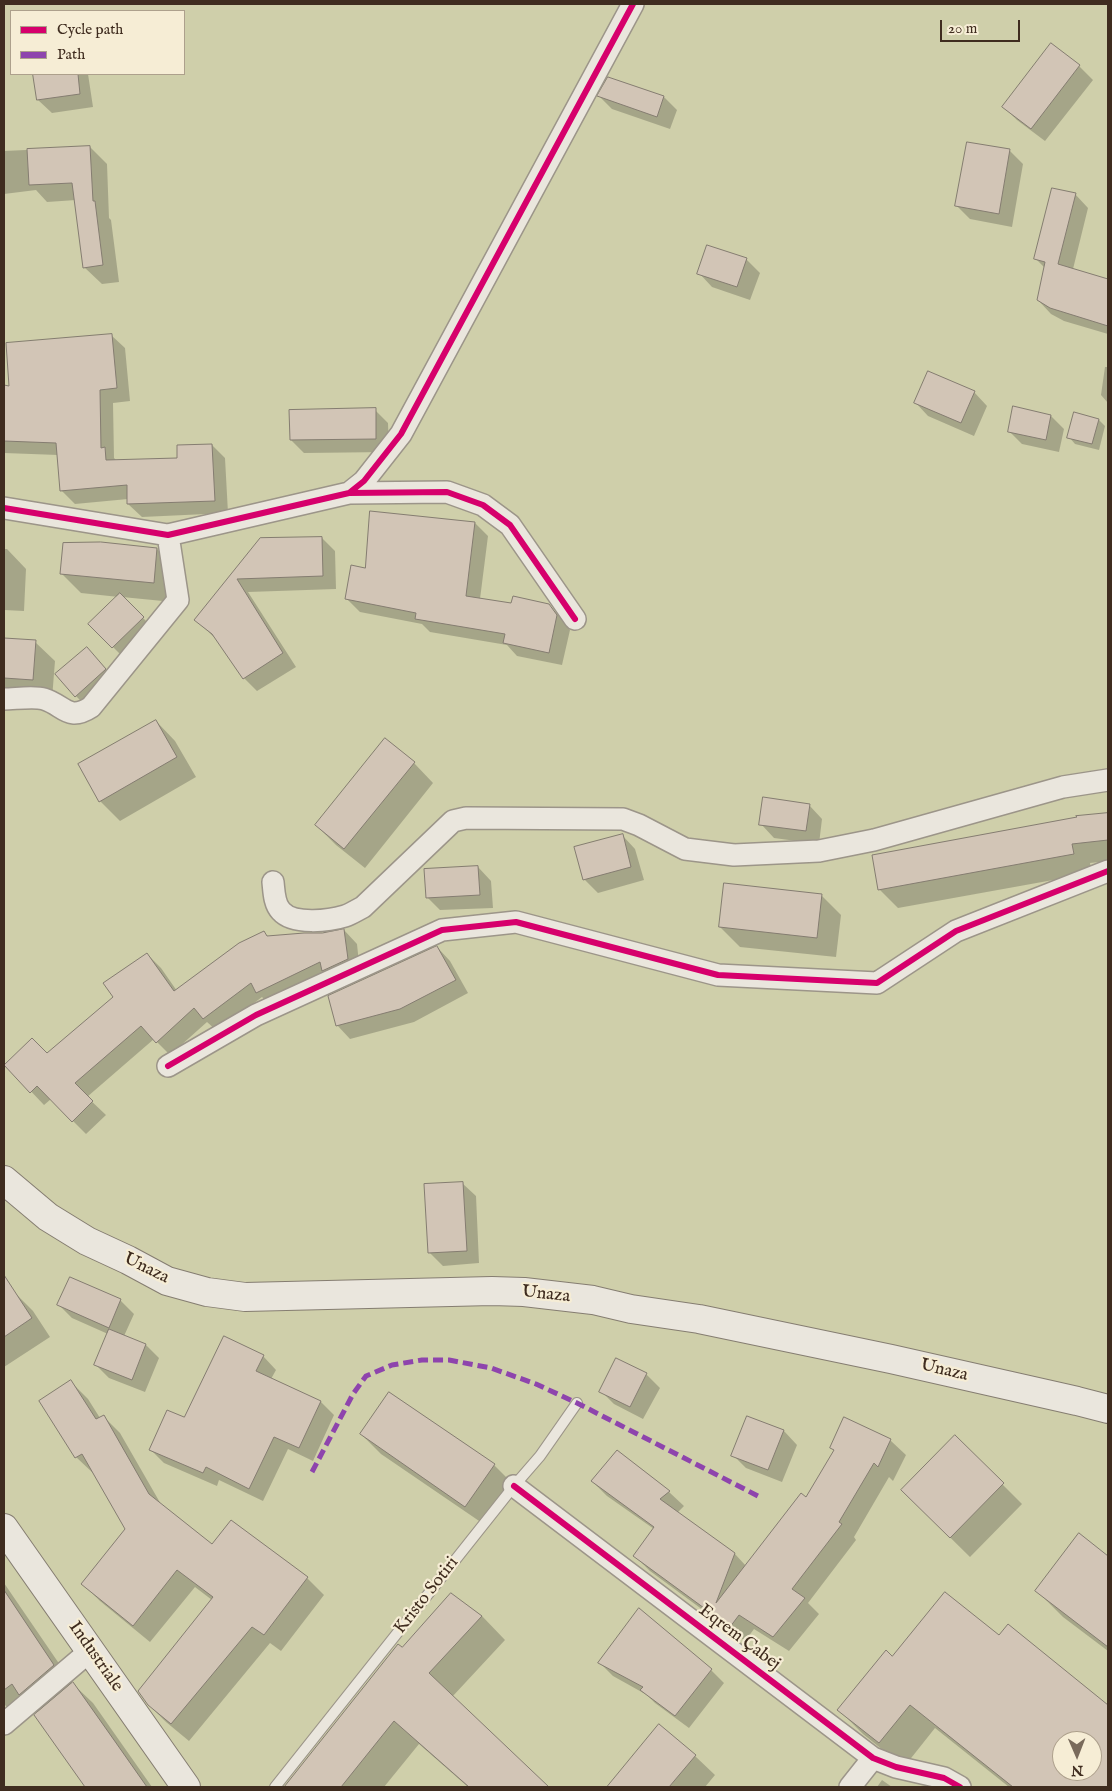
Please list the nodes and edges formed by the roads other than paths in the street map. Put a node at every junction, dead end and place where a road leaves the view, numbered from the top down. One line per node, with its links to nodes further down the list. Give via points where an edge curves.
1 (634, 4): 2 (street, via 401,434 364,481)
2 (349, 493): 4 (street); 5 (street, via 448,492 483,505 510,525)
3 (4, 508): 4 (street)
4 (168, 535): 6 (street, via 178,600 91,707 82,713 70,713 43,699)
5 (575, 619)
6 (4, 699)
7 (1108, 780): 9 (street, via 1063,787 874,840 819,851 734,855 685,849 623,819 466,818 452,822 363,908 322,921 296,919 281,912)
8 (1108, 871): 10 (street, via 956,931 877,983 718,975 516,922 442,930 256,1015)
9 (273, 882)
10 (168, 1066)
11 (4, 1180): 13 (main road, Unaza, via 48,1217 87,1241 167,1282 207,1292 245,1297 492,1291 593,1300 891,1359)
12 (577, 1403): 14 (lane, Kristo Sotiri, via 540,1456)
13 (1108, 1409)
14 (514, 1486): 18 (street, Eqrem Çabej); 20 (lane, Kristo Sotiri)
15 (4, 1528): 16 (main road, Industriale)
16 (90, 1651): 17 (street); 19 (main road, Industriale)
17 (4, 1724)
18 (873, 1758): 21 (street); 22 (street, Eqrem Çabej, via 944,1778)
19 (186, 1787)
20 (274, 1787)
21 (850, 1787)
22 (960, 1787)

